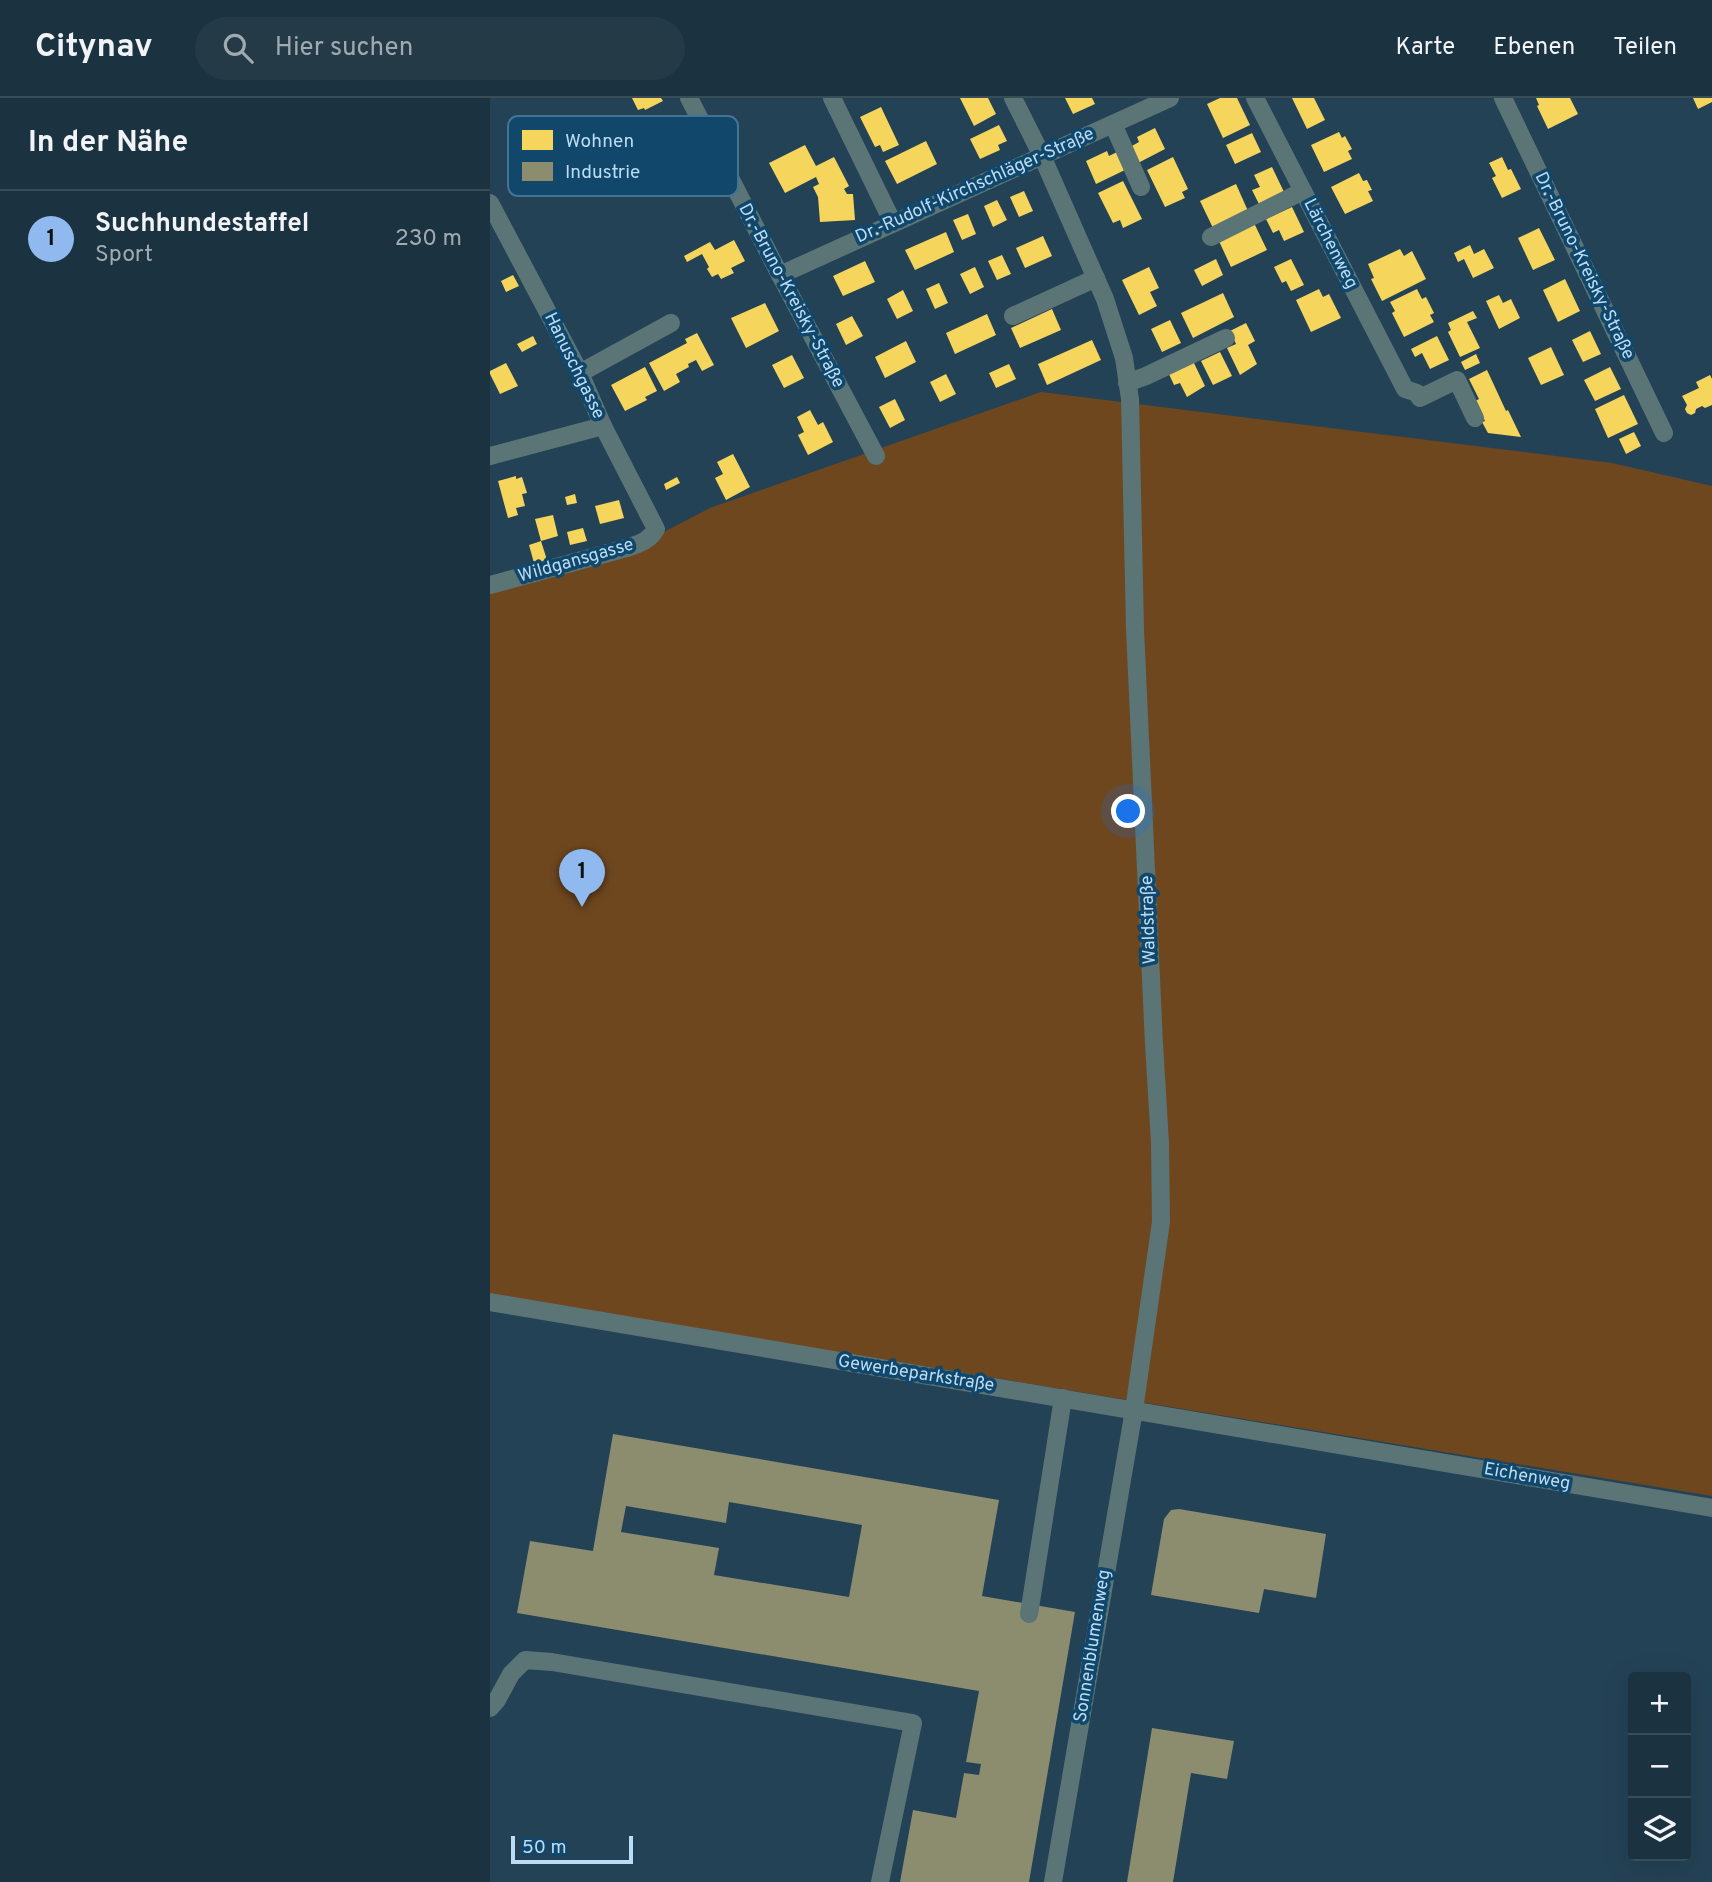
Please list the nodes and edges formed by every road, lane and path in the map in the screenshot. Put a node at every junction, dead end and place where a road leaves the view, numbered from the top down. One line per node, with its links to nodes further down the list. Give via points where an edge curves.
1 (689, 98): 7 (street, Dr.-Bruno-Kreisky-Straße)
2 (832, 98): 14 (street)
3 (1013, 98): 9 (street, Waldstraße)
4 (1170, 98): 8 (street, Dr.-Rudolf-Kirchschläger-Straße)
5 (1255, 98): 11 (street, Lärchenweg)
6 (1503, 98): 25 (street, Dr.-Bruno-Kreisky-Straße)
7 (698, 116)
8 (1113, 124): 9 (street, Dr.-Rudolf-Kirchschläger-Straße); 10 (street)
9 (1042, 156): 14 (street, Dr.-Rudolf-Kirchschläger-Straße); 17 (street, Waldstraße)
10 (1141, 187)
11 (1303, 191): 15 (street); 23 (street, Lärchenweg, via 1405,389 1420,398 1457,380)
12 (738, 193): 16 (street, Dr.-Bruno-Kreisky-Straße)
13 (490, 203): 21 (street, Hanuschgasse)
14 (893, 223): 16 (street, Dr.-Rudolf-Kirchschläger-Straße)
15 (1211, 237)
16 (780, 275): 27 (street, Dr.-Bruno-Kreisky-Straße)
17 (1096, 278): 18 (street); 22 (street, Waldstraße, via 1116,330)
18 (1013, 316)
19 (671, 323): 21 (street)
20 (1226, 338): 22 (street)
21 (580, 373): 24 (street, Hanuschgasse)
22 (1127, 383): 32 (street, Waldstraße, via 1161,1222)
23 (1475, 418)
24 (603, 426): 26 (street); 28 (street, Hanuschgasse)
25 (1664, 433)
26 (490, 456)
27 (876, 456)
28 (656, 529): 29 (street, Wildgansgasse, via 646,541 630,547)
29 (490, 585)
30 (490, 1302): 31 (street, Gewerbeparkstraße)
31 (1063, 1398): 32 (street, Gewerbeparkstraße); 35 (street)
32 (1134, 1410): 33 (street, Gewerbeparkstraße); 38 (street, Sonnenblumenweg)
33 (1343, 1446): 34 (street, Eichenweg)
34 (1712, 1508)
35 (1029, 1614)
36 (490, 1708): 37 (street, via 525,1660 913,1723)
37 (880, 1882)
38 (1053, 1882)

